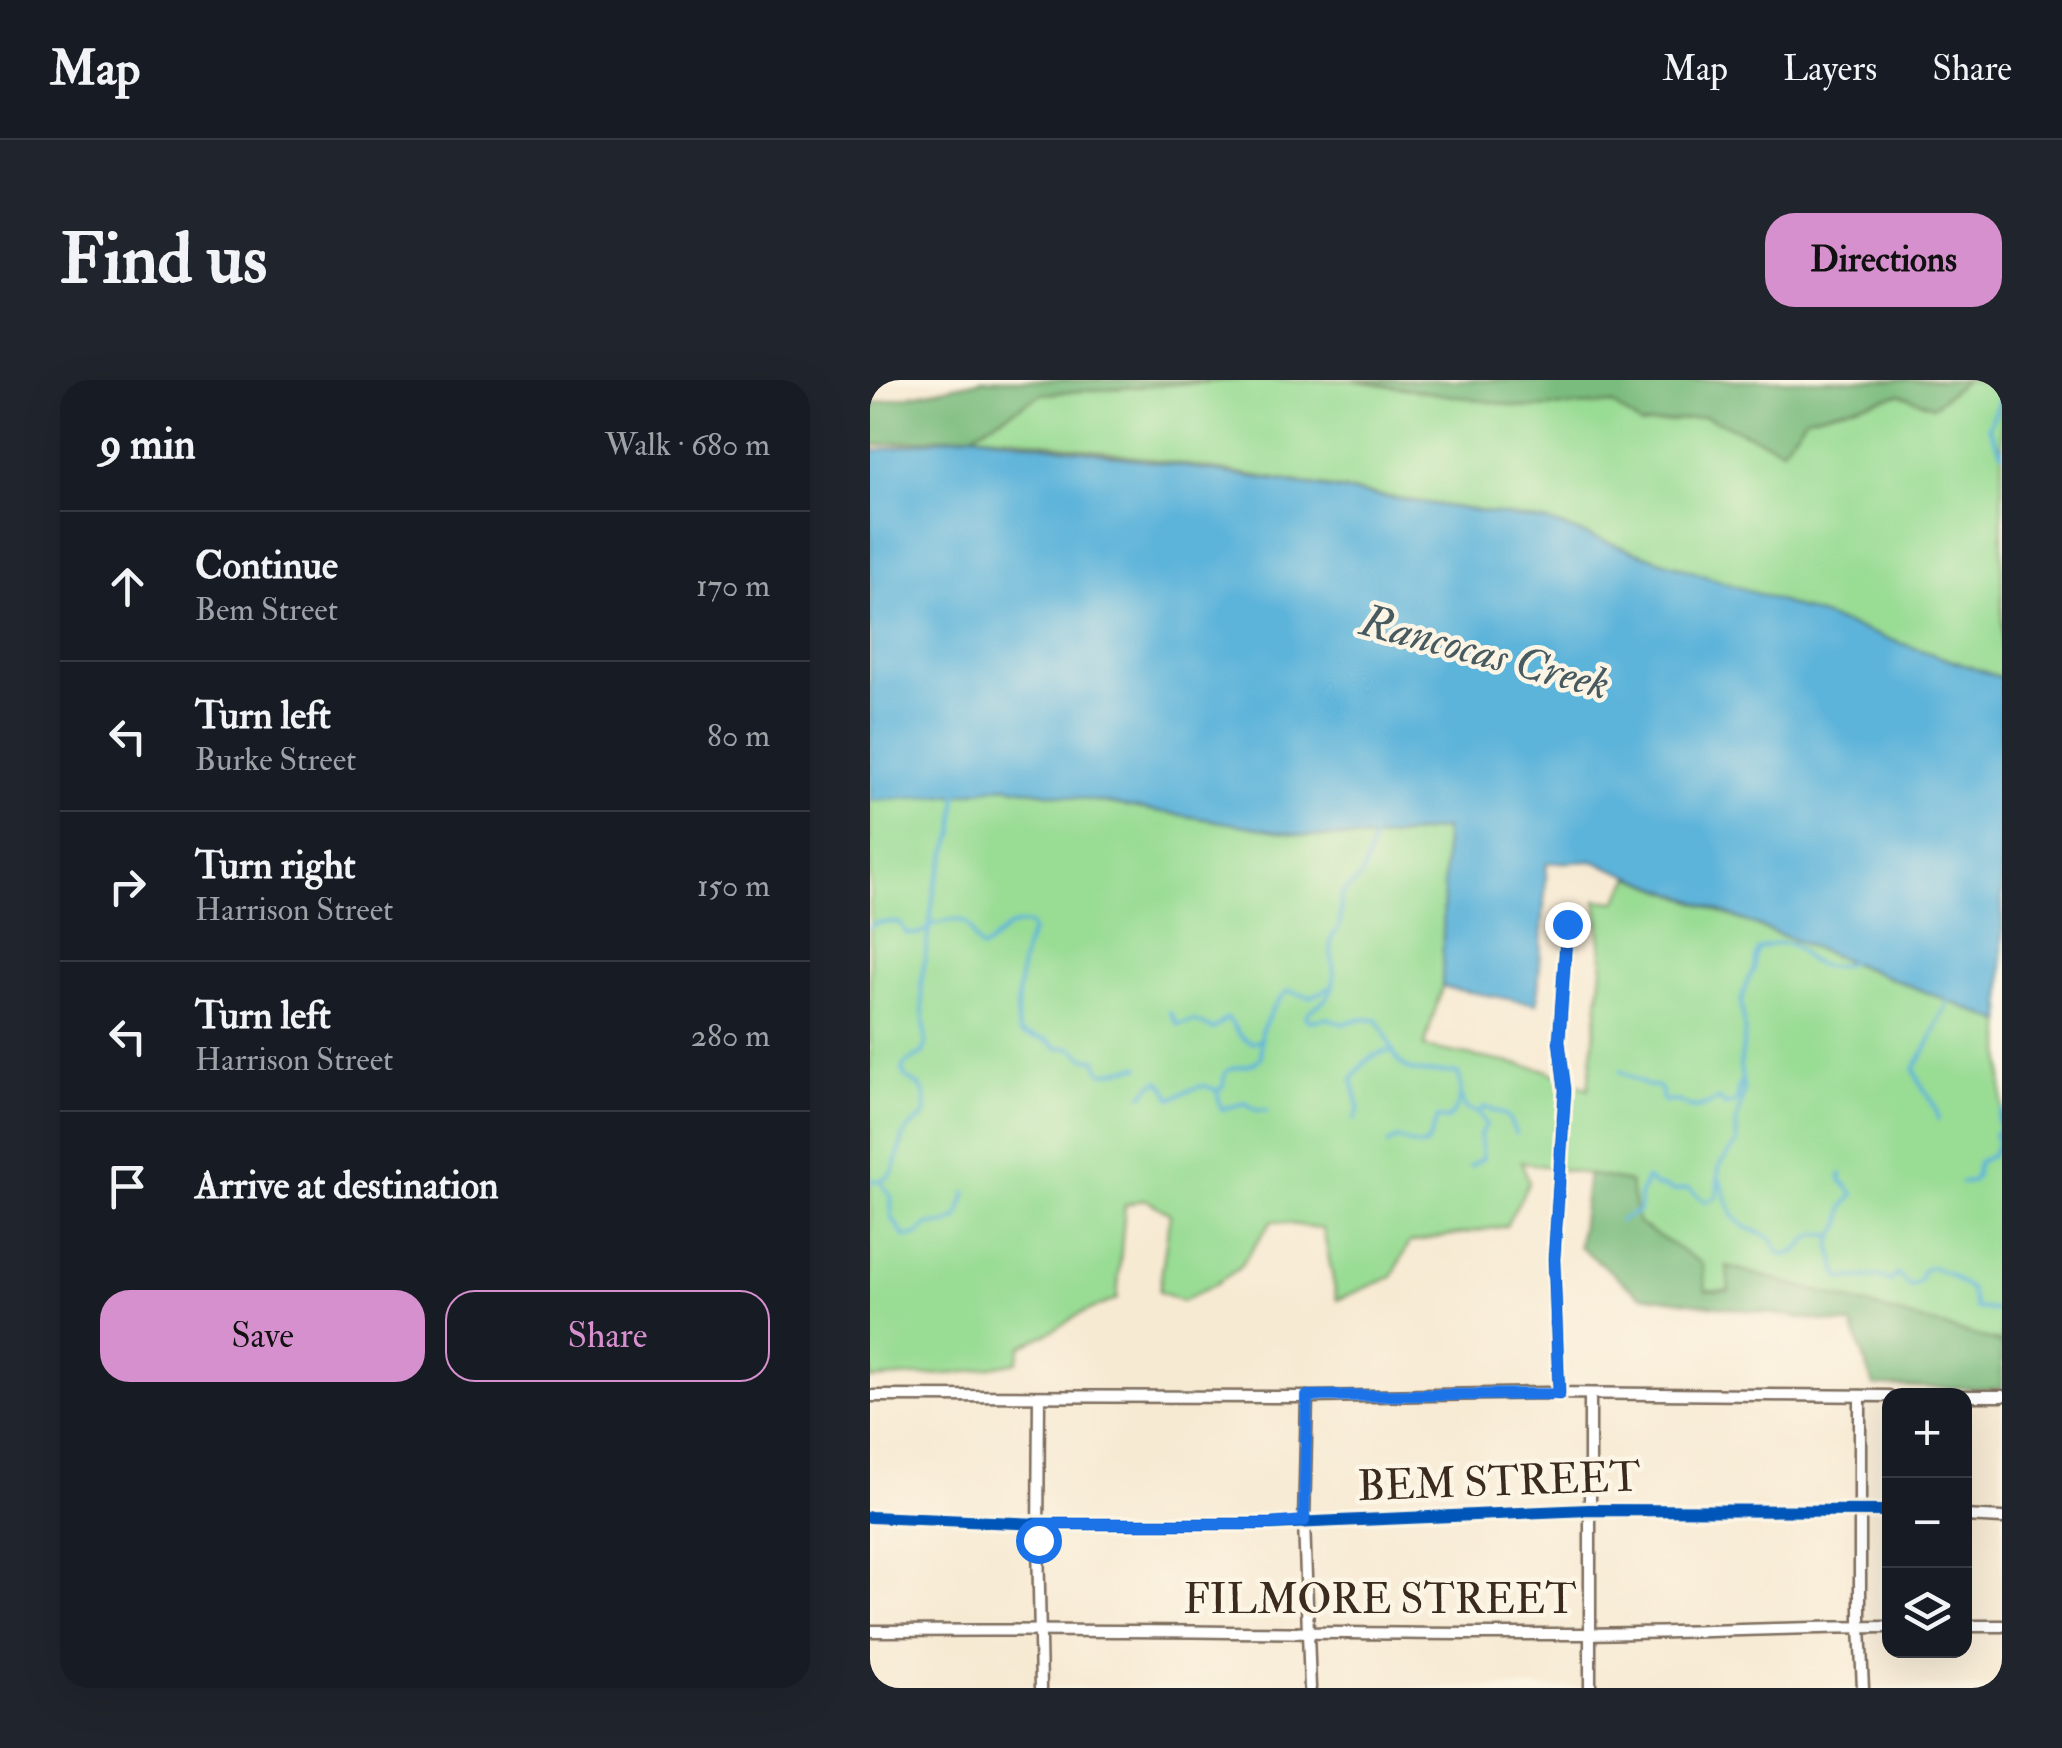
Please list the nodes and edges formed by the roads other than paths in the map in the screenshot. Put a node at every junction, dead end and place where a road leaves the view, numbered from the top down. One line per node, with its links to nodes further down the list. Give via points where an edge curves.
1 (1567, 924): 2 (street, via 1554,1259)
2 (1559, 1394): 3 (street); 5 (street)
3 (1590, 1394): 6 (street); 12 (street)
4 (870, 1396): 10 (street)
5 (1307, 1396): 10 (street); 17 (street)
6 (1860, 1396): 7 (street); 11 (street)
7 (1882, 1396)
8 (1972, 1396): 9 (street)
9 (2002, 1396)
10 (1039, 1397): 18 (street)
11 (1861, 1509): 12 (street, BEM STREET); 13 (street, BEM STREET); 19 (street)
12 (1589, 1510): 17 (street, BEM STREET); 26 (street)
13 (1882, 1510)
14 (1972, 1516): 16 (street)
15 (870, 1517): 18 (street, BEM STREET)
16 (2002, 1518)
17 (1304, 1521): 18 (street, BEM STREET); 25 (street)
18 (1039, 1524): 23 (street)
19 (1860, 1626): 20 (street, FILMORE STREET); 26 (street, FILMORE STREET); 30 (street)
20 (1882, 1626)
21 (1972, 1626): 22 (street)
22 (2002, 1626)
23 (1040, 1629): 24 (street, FILMORE STREET); 25 (street, FILMORE STREET); 27 (street)
24 (870, 1631)
25 (1310, 1634): 26 (street, FILMORE STREET); 28 (street)
26 (1590, 1634): 29 (street)
27 (1041, 1688)
28 (1310, 1688)
29 (1590, 1688)
30 (1862, 1688)

